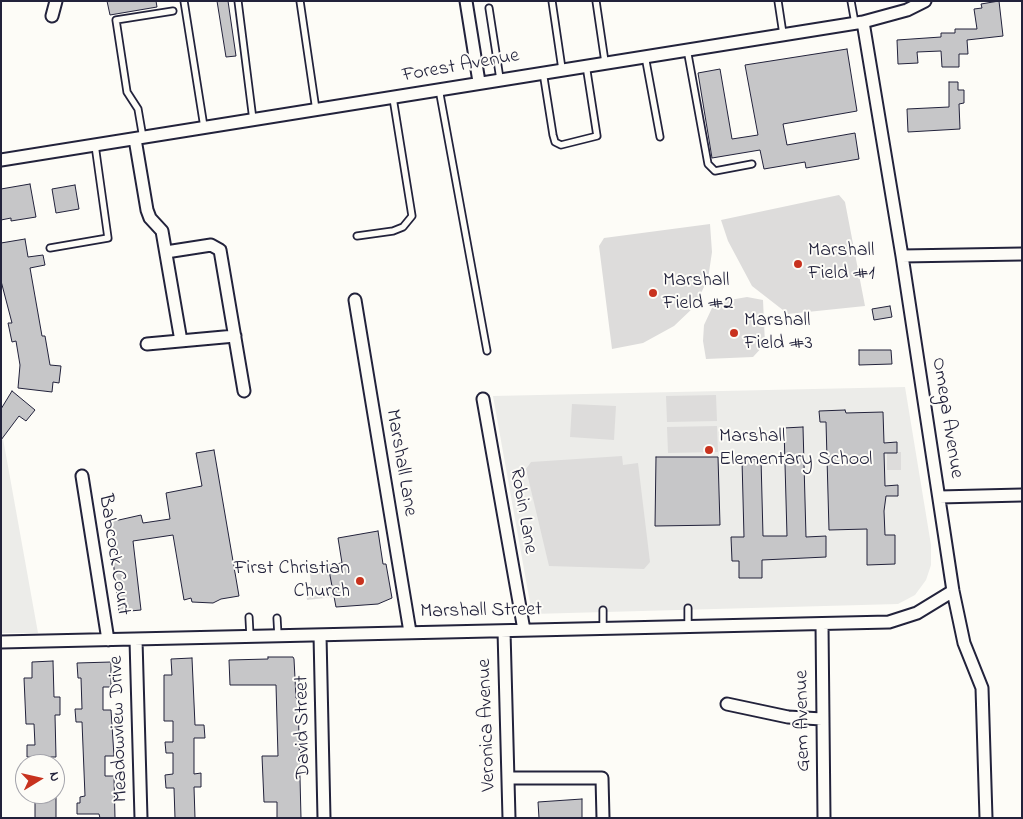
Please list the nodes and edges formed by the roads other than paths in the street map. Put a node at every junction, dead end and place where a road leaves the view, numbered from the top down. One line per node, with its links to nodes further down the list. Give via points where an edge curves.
1 (56, 1): 13 (street)
2 (184, 1): 28 (lane)
3 (238, 1): 27 (lane)
4 (300, 1): 26 (lane)
5 (466, 1): 23 (street)
6 (552, 1): 20 (lane)
7 (596, 1): 18 (lane)
8 (778, 1): 15 (lane)
9 (851, 1): 14 (lane)
10 (925, 1): 14 (street, Forest Avenue, via 907,10)
11 (489, 8): 22 (lane)
12 (173, 11): 30 (lane, via 116,20 127,92 138,108)
13 (52, 16)
14 (859, 22): 15 (street, Forest Avenue); 38 (street, Omega Avenue)
15 (783, 34): 16 (street, Forest Avenue)
16 (687, 49): 17 (street, Forest Avenue); 33 (lane, via 708,164 715,171)
17 (644, 56): 18 (street, Forest Avenue); 29 (lane)
18 (605, 62): 19 (street, Forest Avenue)
19 (586, 65): 20 (street, Forest Avenue); 21 (lane, via 596,138 558,146 553,135)
20 (562, 69): 21 (street, Forest Avenue)
21 (543, 72): 22 (street, Forest Avenue)
22 (500, 79): 23 (street, Forest Avenue)
23 (479, 82): 24 (street, Forest Avenue)
24 (439, 90): 25 (street, Forest Avenue); 43 (lane)
25 (393, 98): 26 (street, Forest Avenue); 34 (lane, via 412,216 403,227 393,231)
26 (316, 110): 27 (street, Forest Avenue)
27 (253, 120): 28 (street, Forest Avenue)
28 (204, 128): 30 (street, Forest Avenue)
29 (660, 137)
30 (139, 138): 31 (street, Forest Avenue); 36 (street, via 147,210 162,231)
31 (95, 145): 32 (street, Forest Avenue); 35 (lane, via 108,238)
32 (1, 160)
33 (752, 164)
34 (357, 236)
35 (50, 248)
36 (166, 252): 40 (street, via 211,245 219,248); 41 (street)
37 (1022, 254): 38 (street)
38 (902, 256): 48 (street, Omega Avenue)
39 (355, 300): 59 (street, Marshall Lane)
40 (235, 336): 41 (street); 44 (street)
41 (181, 341): 42 (street)
42 (147, 344)
43 (487, 351)
44 (244, 391)
45 (483, 399): 57 (street, Robin Lane)
46 (82, 476): 63 (street, Babcock Court)
47 (1022, 495): 48 (street)
48 (939, 498): 49 (street, Omega Avenue)
49 (953, 591): 54 (street, Marshall Street, via 932,606 896,621); 74 (street, Omega Avenue, via 964,643 982,688)
50 (688, 608): 55 (lane)
51 (603, 610): 56 (lane)
52 (249, 617): 61 (lane)
53 (277, 618): 62 (lane)
54 (822, 624): 55 (street, Marshall Street); 67 (street, Gem Avenue)
55 (688, 626): 56 (street, Marshall Street)
56 (603, 628): 57 (street, Marshall Street)
57 (524, 630): 58 (street, Marshall Street)
58 (504, 631): 59 (street, Marshall Street); 68 (street, Veronica Avenue)
59 (410, 632): 60 (street, Marshall Street)
60 (320, 635): 62 (street, Marshall Street); 70 (street, David Street)
61 (250, 636): 62 (street, Marshall Street); 64 (street, Marshall Street)
62 (278, 636)
63 (108, 640): 64 (street, Marshall Street); 65 (street, Marshall Street)
64 (136, 640): 69 (street, Meadowview Drive)
65 (1, 642)
66 (727, 704): 67 (street, via 788,717)
67 (822, 719): 73 (street, Gem Avenue)
68 (508, 778): 71 (street, Veronica Avenue); 72 (street, via 602,778)
69 (141, 818)
70 (324, 818)
71 (510, 818)
72 (604, 818)
73 (824, 818)
74 (986, 818)

